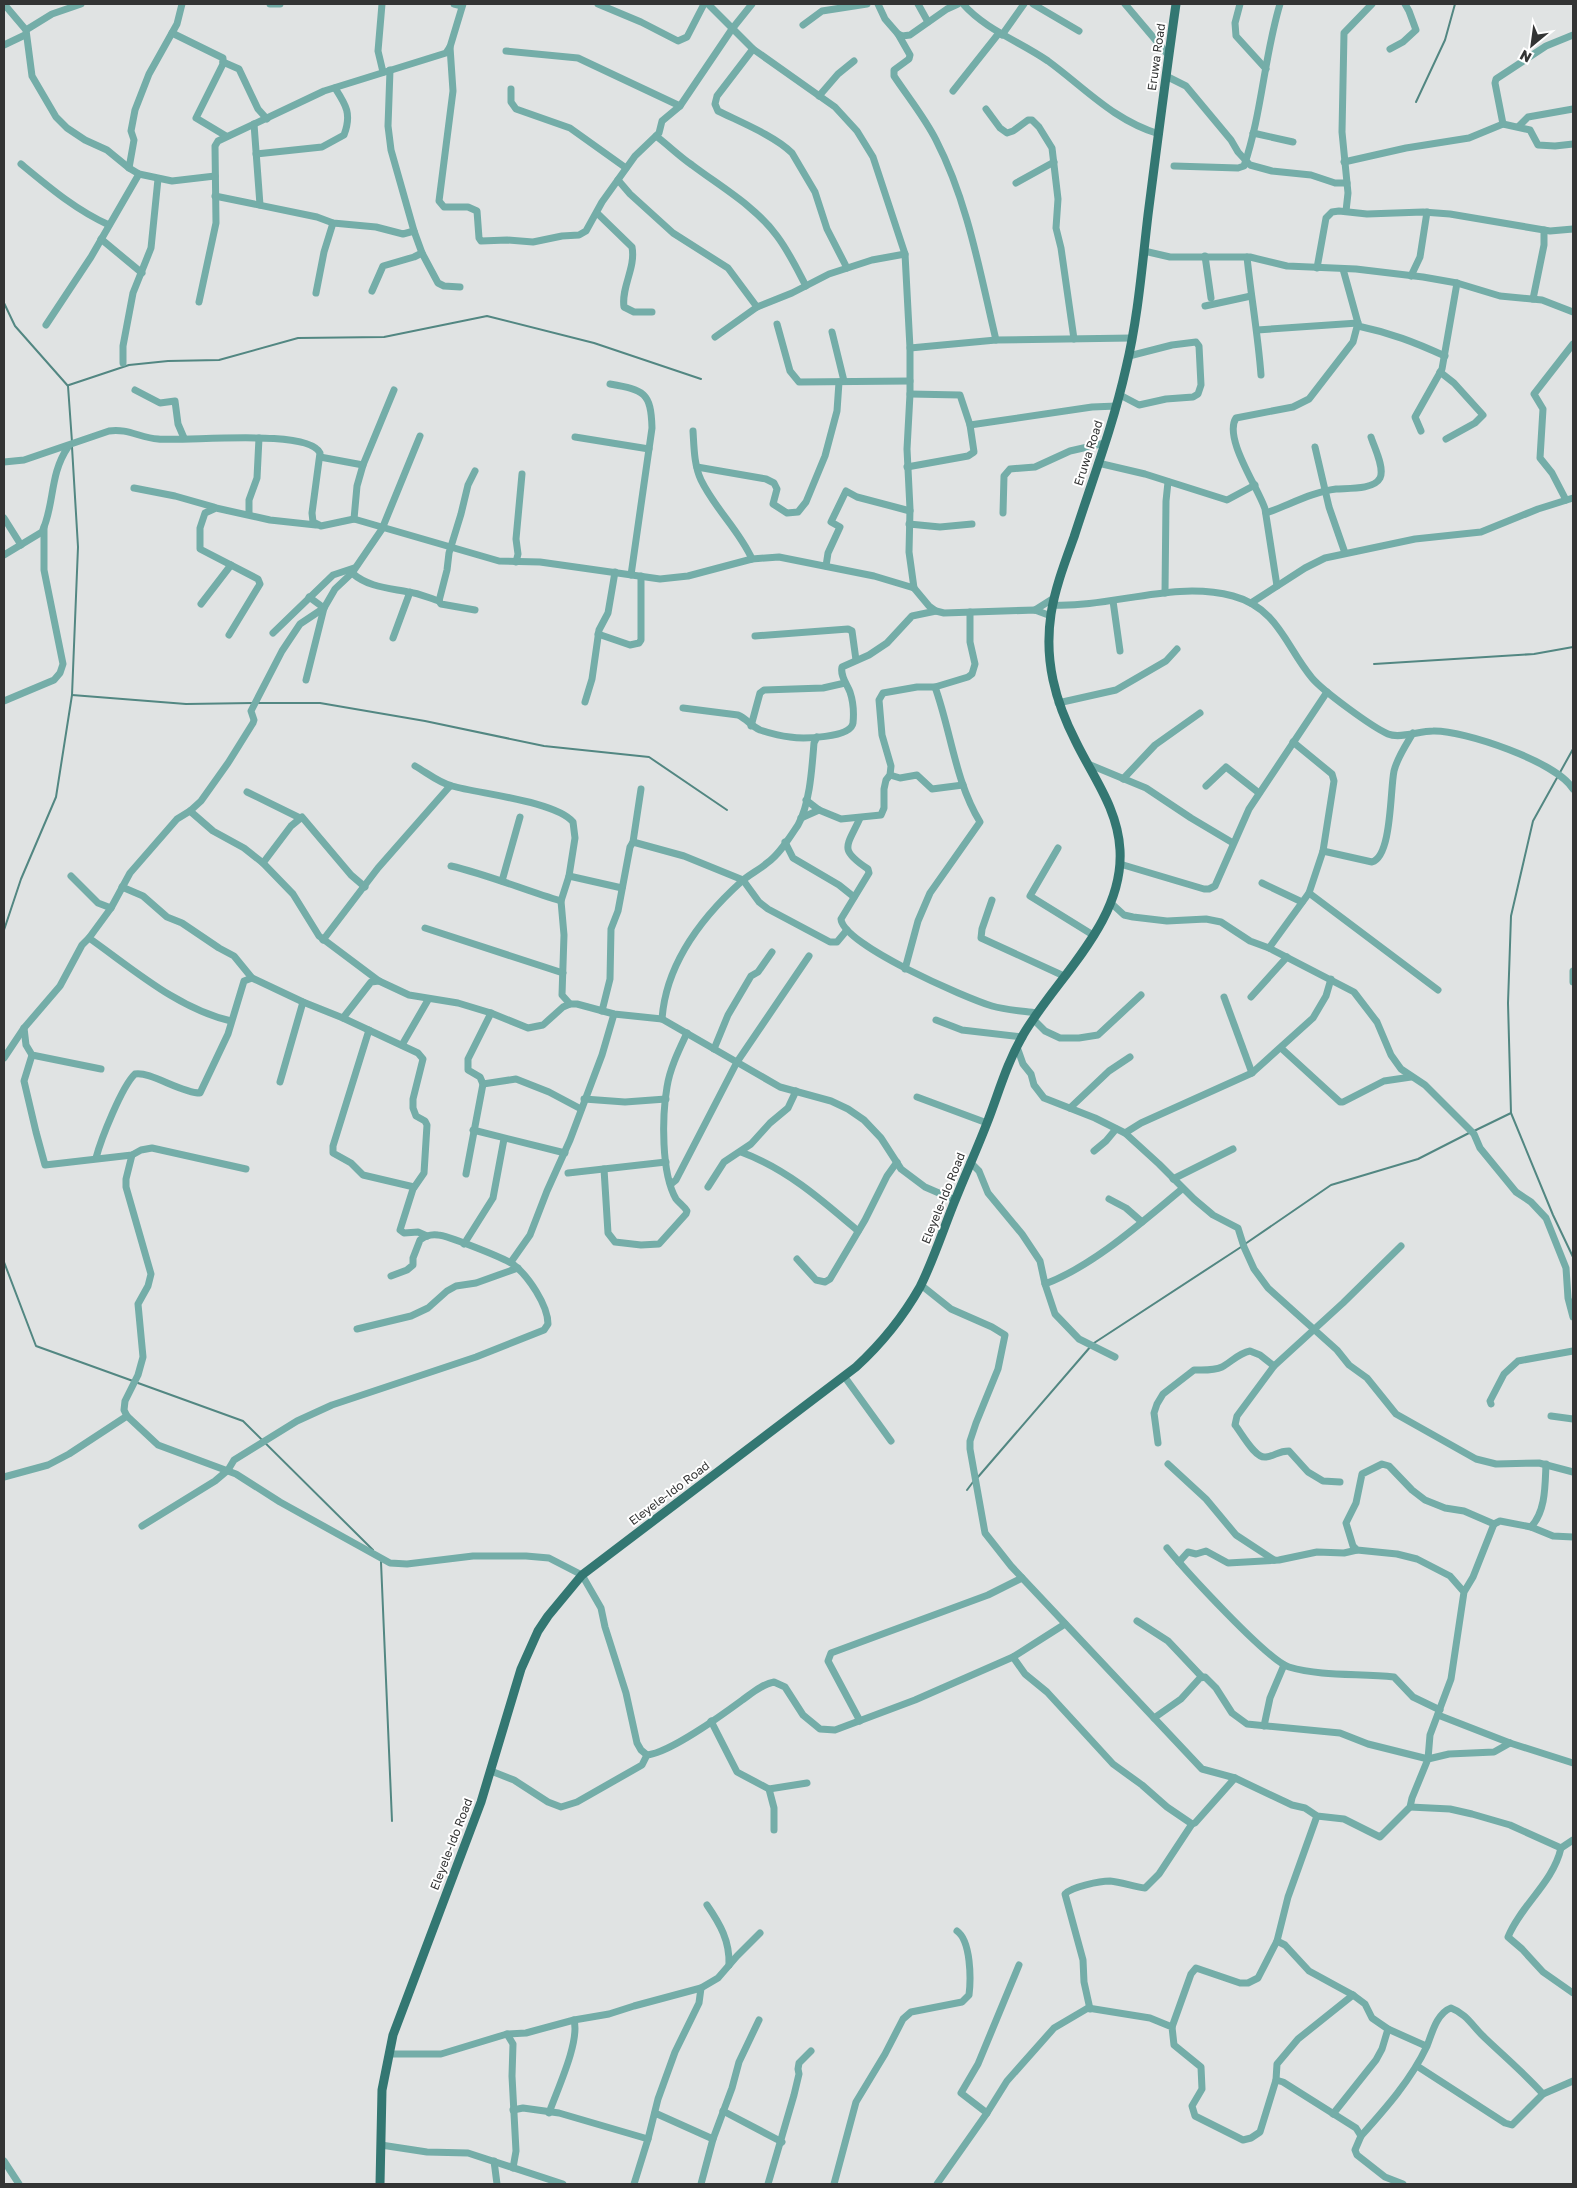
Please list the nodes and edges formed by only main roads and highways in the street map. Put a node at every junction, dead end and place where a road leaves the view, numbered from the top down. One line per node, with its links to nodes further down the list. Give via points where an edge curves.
1 (1176, 4): 2 (main road, Eruwa Road, via 1129,356 1117,406 1050,616 1049,663 1058,703 1108,800 1116,824 1120,864)
2 (1112, 898): 3 (main road, Eleyele-Ido Road, via 1093,936 1035,1016 1017,1047 1001,1079 987,1123 921,1285 886,1336 870,1355 844,1376 582,1575 548,1616 528,1652 516,1684 481,1802 393,2035 382,2090)
3 (380, 2184)

